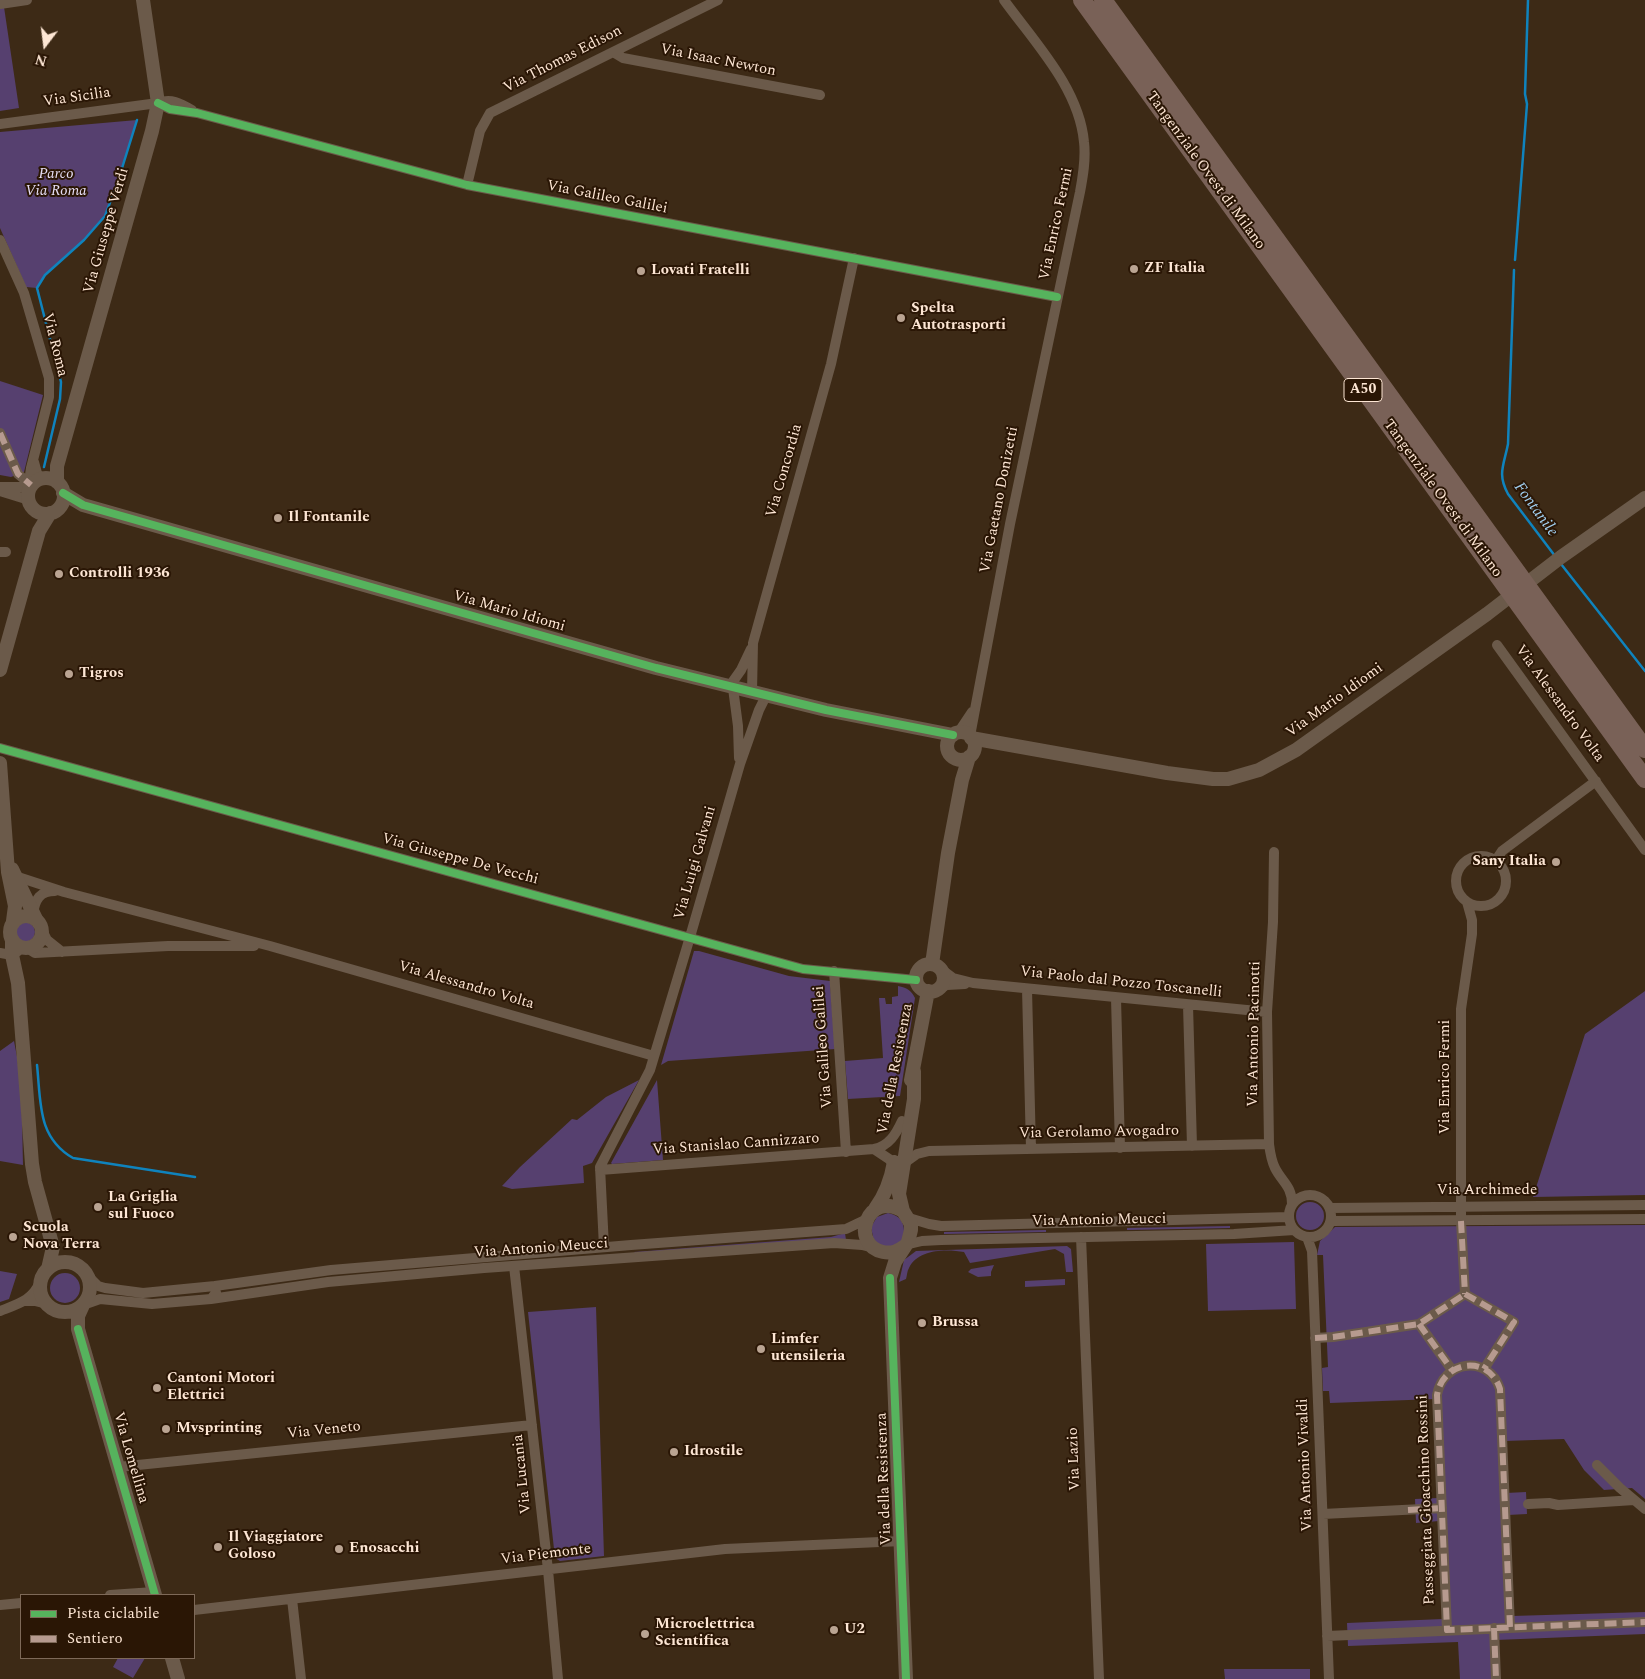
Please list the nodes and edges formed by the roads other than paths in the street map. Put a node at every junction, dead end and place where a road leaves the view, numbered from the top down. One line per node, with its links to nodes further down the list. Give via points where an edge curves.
1 (27, 0): 7 (street)
2 (143, 0): 10 (street, Via Giuseppe Verdi)
3 (718, 0): 8 (street, Via Thomas Edison)
4 (1004, 0): 15 (street, Via Enrico Fermi, via 1056,71 1080,118 1084,162)
5 (1082, 0): 34 (highway, Tangenziale Ovest di Milano / A50)
6 (1104, 0): 31 (highway, Tangenziale Ovest di Milano / A50)
7 (0, 4)
8 (613, 52): 9 (street, Via Isaac Newton, via 623,58); 12 (street, Via Thomas Edison, via 490,113 480,131)
9 (820, 95)
10 (158, 103): 11 (street, Via Sicilia); 12 (street, Via Galileo Galilei, via 174,101 197,112); 17 (street, Via Giuseppe Verdi, via 57,466)
11 (0, 124)
12 (466, 185): 14 (street, Via Galileo Galilei)
13 (0, 240): 17 (street, Via Roma, via 24,293 48,378 49,397 34,462)
14 (854, 258): 15 (street, Via Galileo Galilei); 23 (street, Via Concordia, via 831,364)
15 (1057, 297): 29 (street, Via Gaetano Donizetti, via 974,709)
16 (0, 433): 17 (street, via 18,474)
17 (42, 486): 18 (street); 19 (street); 21 (street, Via Mario Idiomi); 22 (street, via 32,507); 22 (street, Via Giuseppe Verdi, via 63,499)
18 (0, 487)
19 (0, 492)
20 (1645, 498): 29 (street, Via Mario Idiomi, via 1296,750 1259,770 1228,779 1213,779 994,743)
21 (83, 505): 22 (street, Via Mario Idiomi); 26 (street, Via Mario Idiomi)
22 (49, 511): 25 (street, Via Giuseppe Verdi, via 39,531)
23 (753, 643): 26 (street); 27 (street, Via Concordia)
24 (1497, 645): 36 (street, Via Alessandro Volta)
25 (0, 670)
26 (731, 687): 27 (street, Via Mario Idiomi); 33 (street, Via Luigi Galvani)
27 (752, 692): 28 (street, Via Mario Idiomi)
28 (766, 696): 29 (street, Via Mario Idiomi, via 934,732); 33 (street, Via Luigi Galvani)
29 (963, 742): 35 (street); 35 (street, via 948,752 954,758)
30 (0, 748): 48 (street, Via Giuseppe De Vecchi)
31 (1645, 749)
32 (0, 763): 39 (street)
33 (740, 764): 48 (street, Via Luigi Galvani)
34 (1645, 779)
35 (962, 780): 52 (street, via 948,853)
36 (1596, 782): 37 (street, Via Alessandro Volta); 40 (street, Via Alessandro Volta, via 1502,851)
37 (1645, 850)
38 (1274, 852): 60 (street, Via Antonio Pacinotti)
39 (8, 859): 41 (street); 45 (street, via 15,906)
40 (1496, 860): 43 (street, via 1479,855 1466,860 1459,869 1457,887); 44 (street, via 1505,872 1506,887)
41 (15, 876): 42 (street, Via Alessandro Volta); 46 (street)
42 (64, 892): 46 (street, Via Alessandro Volta, via 41,894 35,904); 49 (street, Via Alessandro Volta)
43 (1467, 902): 44 (street, via 1479,906); 47 (street)
44 (1491, 904): 47 (street, via 1481,913)
45 (13, 921): 46 (street, via 22,916); 50 (street, via 10,927)
46 (37, 921): 50 (street, via 40,940 37,944); 51 (street, via 46,940)
47 (1472, 934): 78 (street, Via Enrico Fermi, via 1461,1009)
48 (690, 937): 53 (street, Via Giuseppe De Vecchi, via 803,969); 61 (street, Via Luigi Galvani)
49 (270, 946): 51 (street, Via Alessandro Volta, via 168,946); 61 (street, Via Alessandro Volta)
50 (14, 948): 51 (street, Via Alessandro Volta); 90 (street, via 32,1164)
51 (62, 952)
52 (936, 967): 54 (street, via 922,966); 55 (street, Via Paolo dal Pozzo Toscanelli, via 953,978); 57 (street, via 944,976)
53 (834, 971): 54 (street, Via Giuseppe De Vecchi); 71 (street, Via Galileo Galilei)
54 (916, 980): 57 (street, via 919,986)
55 (973, 983): 56 (street, Via Paolo dal Pozzo Toscanelli); 57 (street, Via Paolo dal Pozzo Toscanelli)
56 (1027, 989): 58 (street, Via Paolo dal Pozzo Toscanelli); 69 (street)
57 (933, 990): 62 (street, Via della Resistenza)
58 (1116, 998): 59 (street, Via Paolo dal Pozzo Toscanelli); 67 (street)
59 (1188, 1005): 60 (street, Via Paolo dal Pozzo Toscanelli); 66 (street)
60 (1267, 1012): 65 (street, Via Antonio Pacinotti)
61 (654, 1056): 73 (street, Via Luigi Galvani)
62 (914, 1071): 63 (street, Via della Resistenza); 64 (street, via 914,1099)
63 (902, 1121): 68 (street, Via Stanislao Cannizzaro, via 889,1142); 72 (street, Via della Resistenza)
64 (908, 1134): 70 (street, via 918,1146); 72 (street)
65 (1269, 1144): 66 (street, Via Gerolamo Avogadro); 74 (street, Via Antonio Pacinotti, via 1275,1168)
66 (1192, 1146): 67 (street, Via Gerolamo Avogadro)
67 (1120, 1148): 69 (street, Via Gerolamo Avogadro)
68 (874, 1149): 71 (street, Via Stanislao Cannizzaro); 72 (street)
69 (1031, 1149): 70 (street, Via Gerolamo Avogadro)
70 (929, 1151): 72 (street, Via Gerolamo Avogadro)
71 (846, 1152): 73 (street, Via Stanislao Cannizzaro)
72 (898, 1164): 80 (street, Via della Resistenza, via 886,1193); 81 (street, via 899,1194)
73 (600, 1170): 91 (street)
74 (1285, 1181): 75 (street, Via Antonio Pacinotti); 76 (street, Via Antonio Pacinotti)
75 (1308, 1194): 76 (street); 79 (street, via 1321,1197)
76 (1292, 1204): 82 (street)
77 (1645, 1205): 78 (street, Via Archimede)
78 (1461, 1207): 79 (street, Via Archimede); 85 (street, Via Enrico Fermi)
79 (1330, 1208): 84 (street)
80 (871, 1214): 81 (street, via 889,1206); 91 (street, Via Antonio Meucci, via 846,1229); 92 (street, via 864,1232)
81 (906, 1215): 82 (street, Via Antonio Meucci, via 941,1226); 89 (street, via 912,1230)
82 (1288, 1217): 86 (street)
83 (1645, 1219): 85 (street, Via Archimede)
84 (1331, 1221): 85 (street, Via Archimede); 88 (street, via 1322,1233)
85 (1461, 1221): 100 (street, Via Enrico Fermi)
86 (1294, 1230): 87 (street, Via Antonio Meucci); 88 (street, via 1302,1236)
87 (1080, 1237): 89 (street, Via Antonio Meucci, via 940,1240); 138 (street, Via Lazio)
88 (1311, 1237): 109 (street, Via Antonio Vivaldi)
89 (905, 1245): 92 (street, via 888,1253); 97 (street, Via della Resistenza)
90 (53, 1247): 93 (street); 95 (street)
91 (604, 1247): 99 (street, Via Antonio Meucci, via 331,1270)
92 (874, 1248): 94 (street, Via Antonio Meucci, via 834,1243); 97 (street, Via della Resistenza)
93 (70, 1263): 95 (street, via 60,1263); 96 (street, via 78,1265)
94 (514, 1266): 101 (street, Via Antonio Meucci, via 328,1282); 112 (street, Via Lucania)
95 (48, 1269): 98 (street)
96 (88, 1276): 99 (street, Via Antonio Meucci, via 98,1286 143,1293); 104 (street, via 90,1290)
97 (890, 1278): 120 (street, Via della Resistenza)
98 (40, 1282): 102 (street, via 34,1294); 103 (street)
99 (214, 1286): 101 (street, via 216,1293)
100 (1465, 1294): 107 (street); 110 (street, via 1514,1322)
101 (211, 1299): 104 (street, Via Antonio Meucci, via 152,1304 100,1299)
102 (23, 1301): 103 (street); 105 (street)
103 (46, 1304): 106 (street)
104 (83, 1305): 106 (street, via 70,1312); 108 (street, Via Lomellina, via 78,1316)
105 (2, 1309)
106 (59, 1311): 108 (street)
107 (1419, 1324): 109 (street); 111 (street)
108 (78, 1329): 114 (street, Via Lomellina)
109 (1315, 1338): 119 (street, Via Antonio Vivaldi)
110 (1484, 1369): 111 (street, via 1466,1366); 129 (street, via 1497,1382 1501,1398)
111 (1452, 1370): 117 (street, Passeggiata Gioacchino Rossini, via 1442,1380 1437,1395)
112 (532, 1425): 114 (street, Via Veneto); 121 (street, Via Lucania)
113 (1597, 1466): 115 (street)
114 (118, 1467): 122 (street, Via Lomellina)
115 (1634, 1500): 116 (street); 118 (street)
116 (1528, 1504)
117 (1442, 1508): 119 (street); 131 (street, Passeggiata Gioacchino Rossini)
118 (1645, 1509)
119 (1323, 1514): 132 (street, Via Antonio Vivaldi)
120 (902, 1541): 121 (street, Via Piemonte, via 725,1549); 137 (street, Via della Resistenza)
121 (548, 1570): 124 (street, Via Piemonte); 136 (street, Via Lucania)
122 (155, 1593): 123 (street)
123 (132, 1594)
124 (292, 1599): 127 (street, Via Piemonte); 135 (street)
125 (20, 1603): 126 (street)
126 (0, 1605)
127 (195, 1610)
128 (1645, 1622): 129 (street)
129 (1510, 1627): 130 (street)
130 (1494, 1628): 131 (street); 140 (street)
131 (1447, 1630): 132 (street)
132 (1327, 1636): 139 (street, Via Antonio Vivaldi)
133 (172, 1659): 134 (street)
134 (178, 1679)
135 (301, 1679)
136 (558, 1679)
137 (906, 1679)
138 (1099, 1679)
139 (1329, 1679)
140 (1496, 1679)

